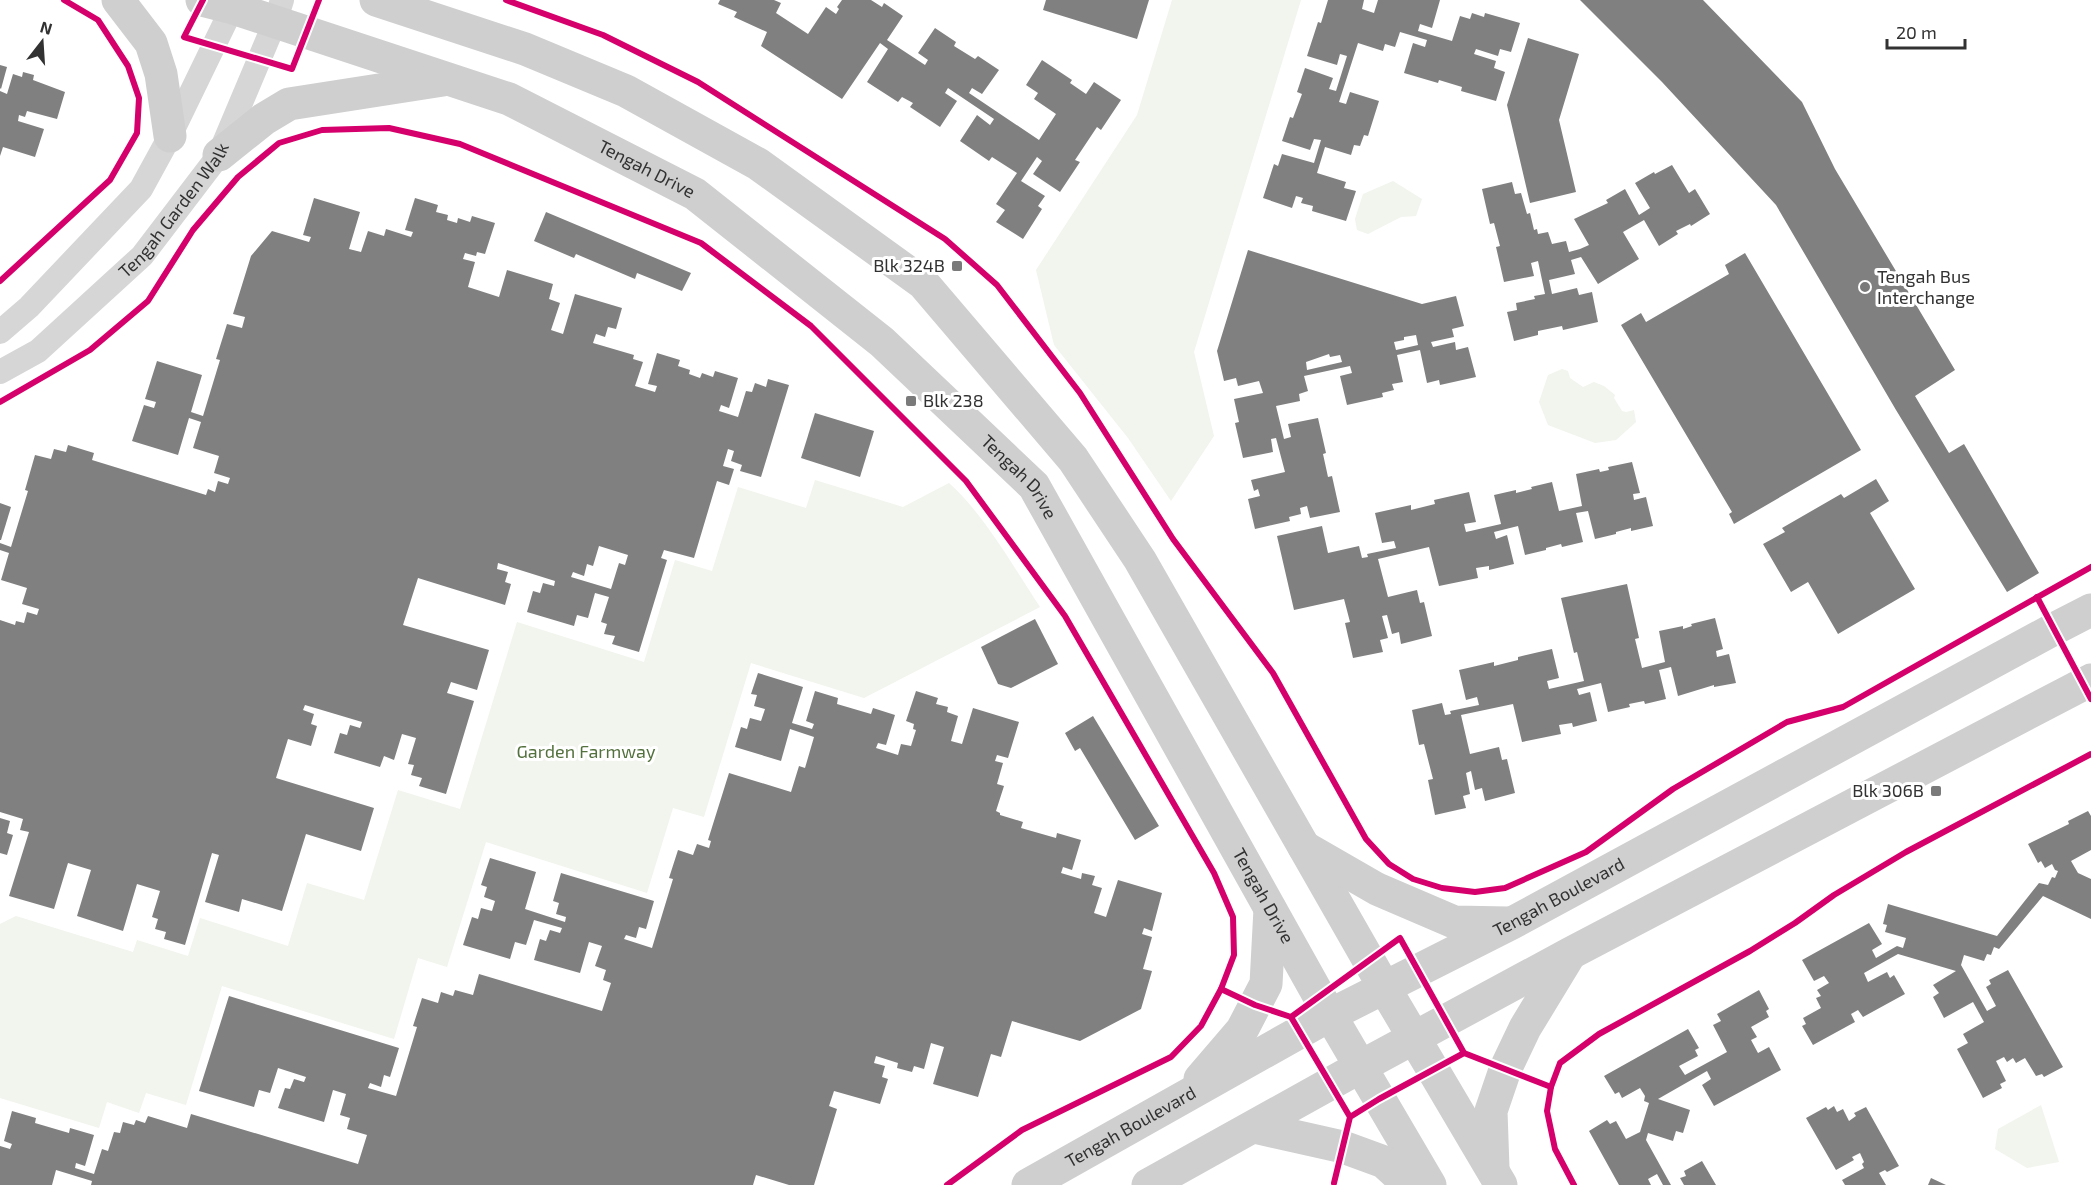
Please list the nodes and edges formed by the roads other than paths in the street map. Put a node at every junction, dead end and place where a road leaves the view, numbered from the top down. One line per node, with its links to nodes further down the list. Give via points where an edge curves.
1 (118, 0): 9 (street, via 151,43 161,74)
2 (202, 0): 5 (street, Tengah Drive)
3 (376, 0): 7 (street)
4 (415, 0): 7 (street)
5 (234, 4): 6 (street, Tengah Drive); 9 (street, Tengah Garden Walk)
6 (278, 11): 8 (street, Tengah Drive); 10 (street, Tengah Garden Walk)
7 (443, 22): 15 (street, via 525,49 626,91 758,164 923,283 1073,459 1140,560)
8 (450, 79): 10 (street, via 289,104); 16 (street, Tengah Drive, via 509,99 695,194 882,342 1034,486)
9 (170, 136): 11 (street, Tengah Garden Walk, via 141,189 29,307)
10 (219, 155): 12 (street, Tengah Garden Walk, via 142,256 38,351)
11 (0, 332)
12 (0, 372)
13 (2091, 610): 17 (street, Tengah Boulevard)
14 (2091, 680): 18 (street)
15 (1303, 846): 17 (street, via 1377,889 1454,922); 19 (street)
16 (1270, 909): 20 (street, Tengah Drive); 23 (street, via 1266,984 1242,1030)
17 (1512, 923): 19 (street, Tengah Boulevard)
18 (1571, 953): 21 (street); 25 (street, via 1525,1028 1491,1111)
19 (1384, 987): 20 (street, Tengah Boulevard); 21 (street)
20 (1330, 1015): 22 (street, Tengah Drive); 23 (street, Tengah Boulevard)
21 (1414, 1037): 22 (street); 25 (street)
22 (1360, 1066): 24 (street); 29 (street, Tengah Drive)
23 (1185, 1096): 26 (street, Tengah Boulevard)
24 (1254, 1127): 27 (street); 28 (street, via 1343,1146 1384,1162)
25 (1497, 1178)
26 (1028, 1185)
27 (1148, 1185)
28 (1409, 1185)
29 (1430, 1185)

